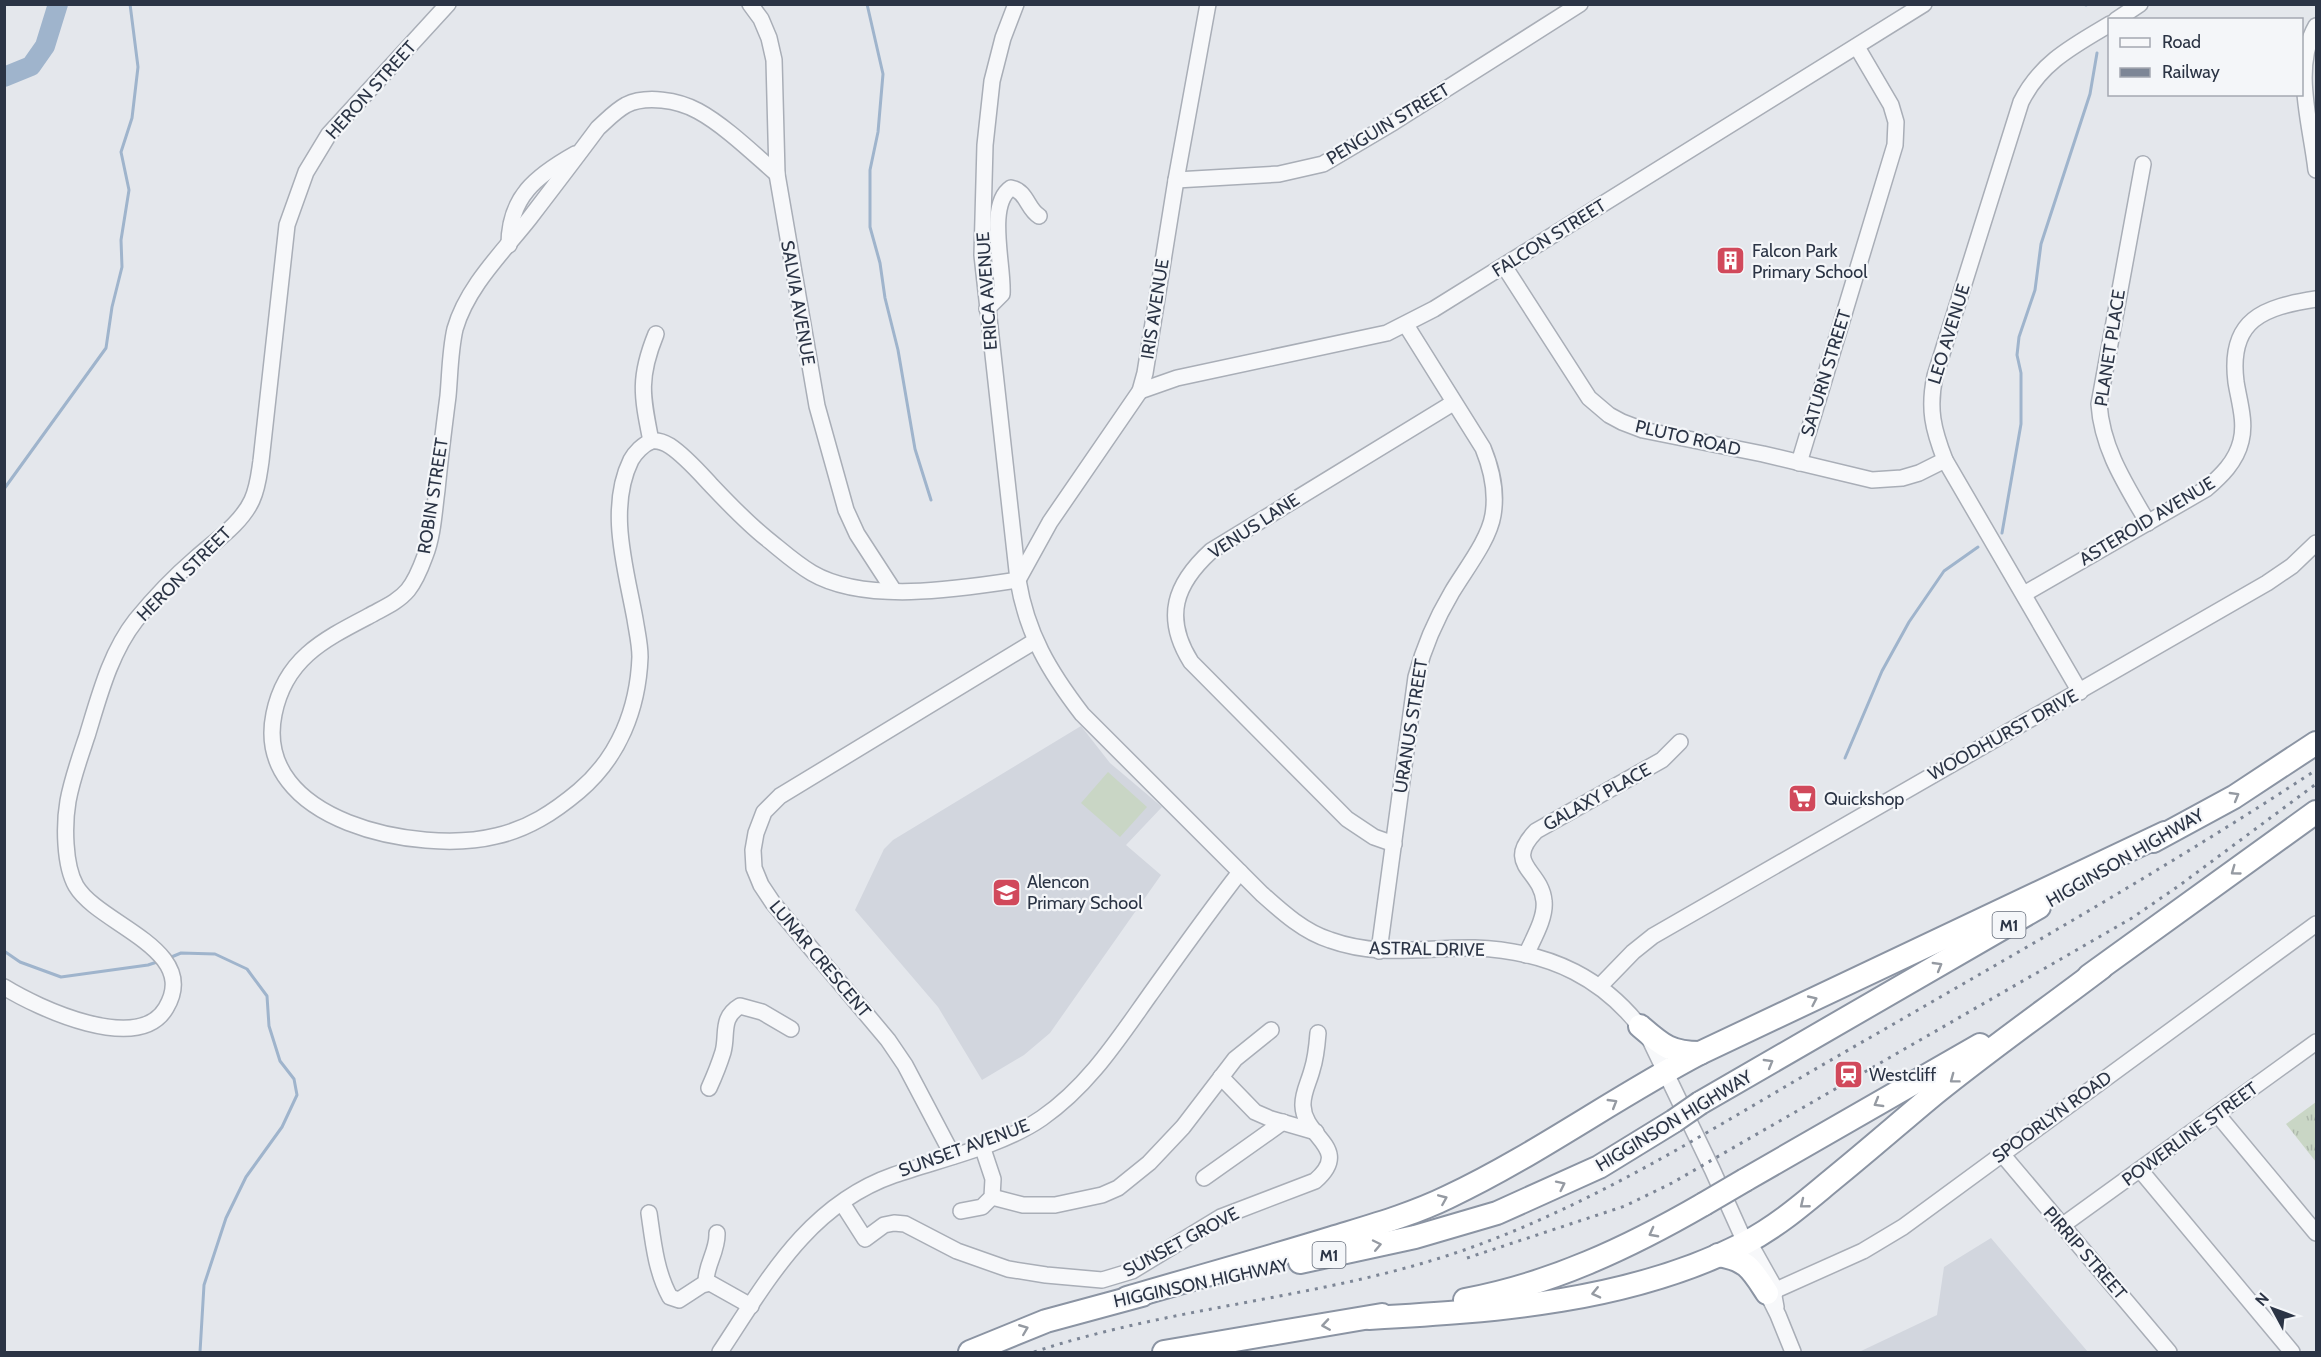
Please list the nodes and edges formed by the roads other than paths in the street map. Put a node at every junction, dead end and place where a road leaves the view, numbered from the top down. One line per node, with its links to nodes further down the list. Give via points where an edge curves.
1 (448, 4): 46 (street, HERON STREET, via 329,134 306,172 288,225 256,491 243,515 153,600 122,642 97,703 68,800 66,821 72,877 98,909 152,946 172,972 166,1008 156,1019 123,1029 83,1023 48,1011)
2 (750, 4): 15 (street, SALVIA AVENUE, via 770,38 774,60)
3 (1016, 4): 20 (street, ERICA AVENUE, via 996,63 989,104 982,207)
4 (1208, 4): 16 (street, IRIS AVENUE)
5 (1580, 4): 16 (street, PENGUIN STREET, via 1323,164 1279,174)
6 (1924, 4): 11 (street, FALCON STREET)
7 (2140, 4): 8 (street)
8 (2119, 18)
9 (2108, 25): 26 (street, LEO AVENUE, via 2040,71 2021,102 1931,393 1931,415)
10 (2316, 26): 12 (street, via 2307,47 2304,72)
11 (1857, 47): 18 (street, FALCON STREET); 27 (street, SATURN STREET, via 1891,105 1896,122 1895,145)
12 (2315, 142): 14 (street)
13 (2143, 164): 28 (street, PLANET PLACE, via 2099,404 2103,433 2115,466)
14 (2316, 170)
15 (777, 174): 25 (street, ROBIN STREET, via 698,111 679,104 661,100 628,104 598,128 462,311 455,331 428,550 409,589 396,601 328,638 295,666 282,690 272,740 287,781 319,809 344,821 392,835 469,841 500,836 538,821 593,779 612,756 637,691 640,651 619,524 625,472 636,452); 31 (street, SALVIA AVENUE, via 807,355 831,461 857,534)
16 (1176, 180): 23 (street, IRIS AVENUE)
17 (1040, 216): 20 (street, via 1020,191 1011,188 1006,192 998,222 1002,294)
18 (1504, 266): 21 (street, FALCON STREET); 27 (street, PLUTO ROAD, via 1581,387 1610,416 1643,430)
19 (2316, 299): 28 (street, ASTEROID AVENUE, via 2271,309 2256,317 2244,331 2236,346 2236,382 2243,418 2236,458 2206,489)
20 (987, 309): 30 (street, ERICA AVENUE)
21 (1406, 325): 23 (street, FALCON STREET, via 1387,333 1177,378); 24 (street, URANUS STREET)
22 (656, 334): 25 (street, via 642,382)
23 (1140, 391): 30 (street, IRIS AVENUE, via 1050,522)
24 (1453, 403): 39 (street, URANUS STREET, via 1483,448 1492,470 1493,518 1423,650 1410,711); 39 (street, VENUS LANE, via 1212,551 1193,568 1176,604 1179,637 1191,662 1347,819 1374,837)
25 (651, 441): 31 (street, via 670,446 761,534 812,573 858,588)
26 (1945, 460): 27 (street, PLUTO ROAD, via 1919,473 1888,480 1872,480); 32 (street, LEO AVENUE)
27 (1799, 462)
28 (2148, 523): 32 (street, ASTEROID AVENUE)
29 (2316, 543): 34 (street, WOODHURST DRIVE, via 2267,583)
30 (1018, 580): 31 (street); 33 (street, ASTRAL DRIVE)
31 (894, 591)
32 (2024, 594): 34 (street, LEO AVENUE)
33 (1035, 641): 40 (street, ASTRAL DRIVE, via 1082,714); 61 (street, LUNAR CRESCENT, via 780,796 764,812 753,850 754,868 772,903 888,1040)
34 (2080, 692): 45 (street, WOODHURST DRIVE, via 1653,936)
35 (1680, 742): 43 (street, GALAXY PLACE, via 1662,760 1536,831 1524,845 1523,857 1545,903)
36 (2316, 743): 38 (highway, HIGGINSON HIGHWAY / M1, one-way to 36, via 2234,797)
37 (2316, 812): 44 (highway, one-way to 44)
38 (2165, 833): 52 (highway, one-way to 38); 75 (highway, HIGGINSON HIGHWAY / M1, one-way to 38, bridge, via 1454,1227 1497,1213 1580,1176)
39 (1394, 844): 42 (street, URANUS STREET)
40 (1240, 872): 42 (street, ASTRAL DRIVE, via 1276,907 1312,932 1345,945); 59 (street, SUNSET AVENUE, via 1106,1057 1078,1089 1041,1120)
41 (2316, 924): 60 (street, SPOORLYN ROAD)
42 (1380, 951): 43 (street, ASTRAL DRIVE, via 1475,948)
43 (1526, 955): 45 (street, ASTRAL DRIVE, via 1583,975)
44 (2101, 968): 71 (highway, one-way to 71, via 1937,1092 1778,1224); 77 (highway, one-way to 77, bridge, via 2017,1023 1628,1246 1531,1284)
45 (1600, 986): 47 (street, ASTRAL DRIVE)
46 (4, 987)
47 (1640, 1026): 52 (highway, via 1670,1049); 53 (street, ASTRAL DRIVE)
48 (791, 1029): 55 (street, via 762,1012 740,1006 731,1011 723,1051)
49 (1271, 1030): 54 (street, via 1235,1059)
50 (1318, 1033): 58 (street, SUNSET GROVE, via 1303,1103 1304,1115)
51 (2316, 1042): 56 (street, POWERLINE STREET)
52 (1700, 1053): 53 (highway)
53 (1665, 1071): 71 (street, ASTRAL DRIVE); 75 (highway, one-way to 53, via 1310,1245 1446,1198 1490,1176)
54 (1221, 1077): 57 (street, via 1248,1107); 64 (street, via 1184,1127 1118,1188 1055,1206 1023,1205)
55 (709, 1088)
56 (2217, 1114): 62 (street, POWERLINE STREET); 70 (street)
57 (1283, 1122): 58 (street); 63 (street)
58 (1316, 1132): 65 (street, SUNSET GROVE, via 1329,1151 1330,1161 1315,1181 1221,1217 1132,1271 1102,1280 1008,1269 957,1251 905,1224 884,1225 865,1239)
59 (982, 1146): 61 (street, SUNSET AVENUE); 64 (street, via 993,1179)
60 (2002, 1154): 68 (street, PIRRIP STREET); 74 (street, SPOORLYN ROAD, via 1885,1239)
61 (953, 1156): 65 (street, SUNSET AVENUE, via 892,1176)
62 (2141, 1171): 68 (street, POWERLINE STREET); 84 (street)
63 (1204, 1178)
64 (992, 1197): 66 (street, via 982,1206)
65 (842, 1203): 76 (street, SUNSET AVENUE, via 801,1236)
66 (961, 1211)
67 (649, 1212): 73 (street, via 660,1273 670,1297 679,1300)
68 (2063, 1225): 83 (street, PIRRIP STREET)
69 (717, 1233): 73 (street)
70 (2316, 1233)
71 (1746, 1243): 72 (highway); 74 (street, ASTRAL DRIVE)
72 (1718, 1256): 74 (highway, via 1740,1260); 77 (highway, one-way to 77, via 1594,1294 1472,1312)
73 (706, 1283): 76 (street)
74 (1772, 1292): 81 (street); 82 (street)
75 (1127, 1298): 79 (highway, HIGGINSON HIGHWAY / M1, one-way to 75, via 1046,1321)
76 (751, 1306): 78 (street, SUNSET AVENUE)
77 (1369, 1318): 80 (highway, one-way to 80)
78 (720, 1353)
79 (970, 1353)
80 (1164, 1353)
81 (1793, 1353)
82 (1800, 1353)
83 (2169, 1353)
84 (2292, 1353)

